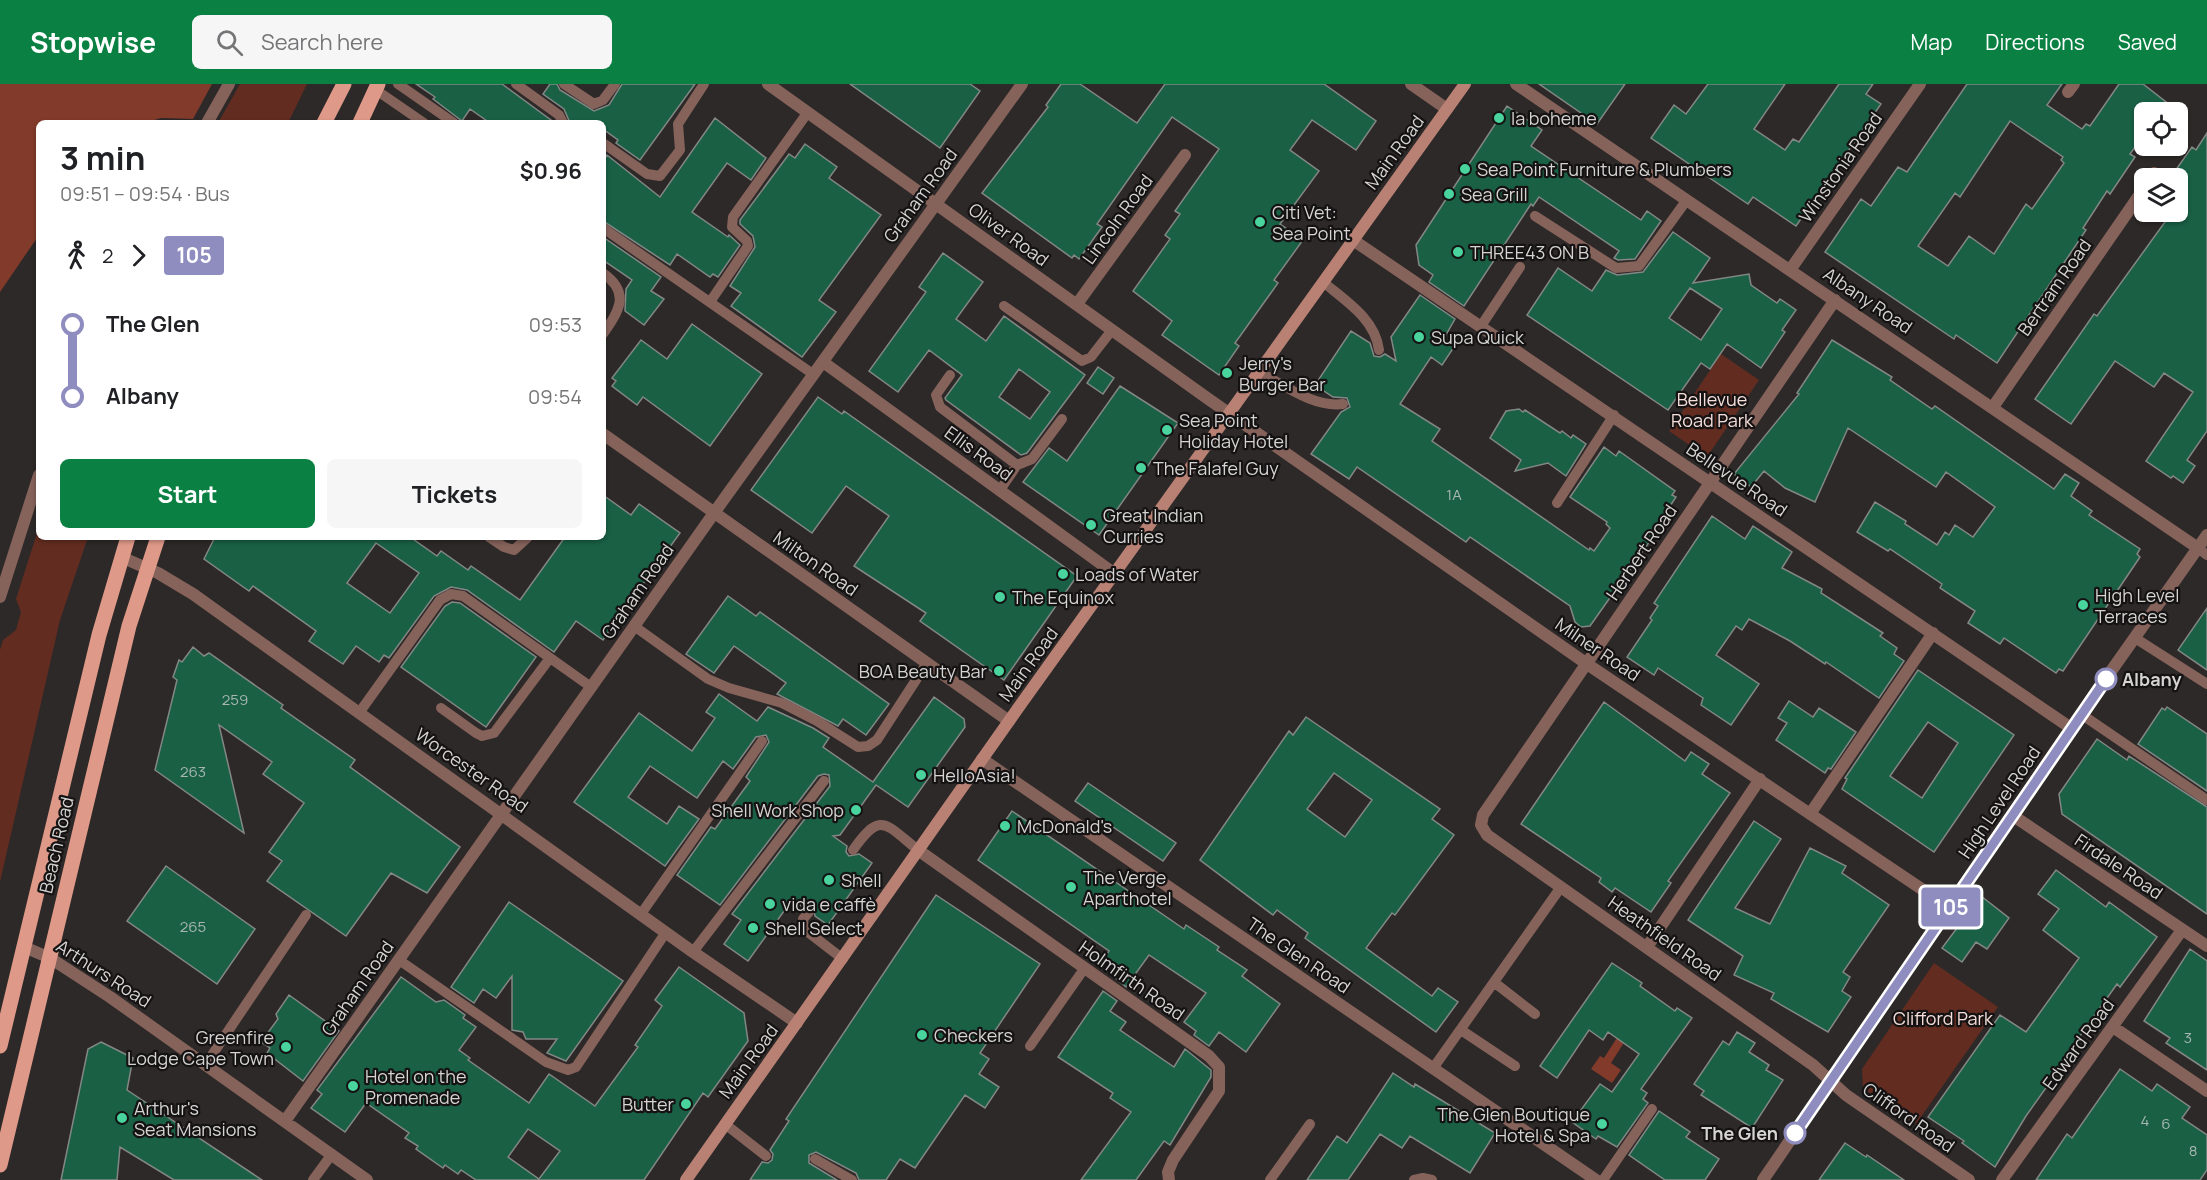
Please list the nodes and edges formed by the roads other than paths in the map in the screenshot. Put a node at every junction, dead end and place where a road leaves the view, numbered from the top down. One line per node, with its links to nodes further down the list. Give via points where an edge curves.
1 (229, 84): 18 (street)
2 (344, 84): 19 (main road)
3 (398, 84): 23 (lane)
4 (516, 84): 24 (lane)
5 (564, 84): 6 (lane, via 594,104 603,100)
6 (615, 84)
7 (704, 84): 25 (lane, via 678,124 677,156 660,176 647,174)
8 (768, 84): 17 (street, Oliver Road)
9 (1022, 84): 28 (street, Graham Road)
10 (1411, 84): 15 (street)
11 (1465, 84): 15 (main road, Main Road)
12 (1516, 84): 27 (street, Albany Road)
13 (1917, 85): 34 (street, Winstonia Road)
14 (377, 87): 16 (lane); 20 (main road)
15 (1447, 110): 32 (main road, Main Road)
16 (408, 112): 21 (lane); 22 (lane)
17 (808, 112): 28 (street, Oliver Road); 38 (lane, via 733,217 732,227 748,246)
18 (209, 120)
19 (326, 120)
20 (361, 120)
21 (404, 120)
22 (420, 120)
23 (450, 120)
24 (562, 120)
25 (606, 145)
26 (1185, 155): 39 (street, Lincoln Road)
27 (1686, 201): 30 (lane, via 1638,266 1629,269 1616,268); 34 (street, Albany Road)
28 (936, 203): 39 (street, Oliver Road); 45 (street, Graham Road)
29 (2134, 203): 50 (street, Bertram Road)
30 (1534, 216)
31 (606, 230): 38 (lane)
32 (1353, 240): 36 (main road, Main Road); 41 (street, Bellevue Road)
33 (1520, 267): 41 (lane)
34 (1790, 270): 37 (street, Albany Road)
35 (606, 276): 42 (lane, via 615,284 620,300)
36 (1323, 282): 44 (lane, via 1364,317 1375,332); 46 (main road, Main Road)
37 (1835, 300): 50 (street, Albany Road); 56 (street, Herbert Road)
38 (710, 302): 47 (lane)
39 (1077, 304): 43 (street, Oliver Road)
40 (1004, 306): 43 (lane, via 1082,361 1092,357)
41 (1481, 326): 52 (street, Bellevue Road)
42 (606, 330)
43 (1112, 330): 51 (street, Oliver Road)
44 (1379, 350)
45 (823, 362): 47 (street, Graham Road); 58 (street, Ellis Road)
46 (1259, 372): 49 (lane, via 1316,402); 51 (main road, Main Road)
47 (813, 374): 60 (street, Graham Road)
48 (950, 375): 55 (lane, via 936,395 939,407)
49 (1343, 404)
50 (1993, 407): 66 (street, Albany Road)
51 (1229, 414): 69 (main road, Main Road); 76 (street, Milner Road)
52 (1614, 415): 56 (street, Bellevue Road); 59 (lane)
53 (1062, 419): 55 (lane, via 1032,459)
54 (606, 436): 60 (street, Milton Road)
55 (1017, 465): 58 (lane)
56 (1710, 483): 72 (street, Bellevue Road); 76 (street, Herbert Road)
57 (36, 484): 70 (street)
58 (999, 490): 69 (street, Ellis Road)
59 (1557, 503)
60 (714, 513): 71 (street, Graham Road); 75 (street, Milton Road)
61 (2207, 535): 66 (street, High Level Road)
62 (127, 540): 67 (main road, Beach Road)
63 (157, 540): 68 (main road, Beach Road)
64 (493, 540): 65 (lane, via 514,550)
65 (525, 540)
66 (2203, 551): 73 (street, High Level Road)
67 (121, 557): 68 (street, Worcester Road); 103 (main road, Beach Road)
68 (146, 568): 80 (street, Worcester Road, via 187,590); 106 (main road, Beach Road)
69 (1114, 574): 82 (main road, Main Road)
70 (0, 597)
71 (634, 626): 75 (lane, via 708,679 782,703 858,747 877,740); 78 (street, Graham Road)
72 (1933, 633): 83 (street, Bellevue Road); 90 (street)
73 (2135, 638): 77 (lane); 81 (street, High Level Road)
74 (550, 658): 78 (lane); 79 (lane, via 494,734 482,736); 80 (lane, via 463,596 451,594 440,600)
75 (927, 663): 82 (street, Milton Road)
76 (1587, 664): 86 (street, Milner Road); 92 (street, Herbert Road)
77 (2207, 684)
78 (591, 687): 89 (street, Graham Road)
79 (441, 708)
80 (359, 713): 89 (street, Worcester Road)
81 (2081, 714): 83 (street, High Level Road); 88 (lane)
82 (1009, 720): 85 (main road, Main Road)
83 (2071, 728): 91 (street, High Level Road)
84 (762, 741): 98 (lane)
85 (982, 759): 94 (main road, Main Road); 119 (street, The Glen Road)
86 (1760, 779): 90 (street, Milner Road); 104 (street)
87 (824, 781): 105 (lane)
88 (2207, 800)
89 (502, 813): 98 (street, Worcester Road); 108 (street, Graham Road)
90 (1810, 813): 96 (street, Milner Road)
91 (2012, 815): 96 (street, High Level Road); 100 (street, Firdale Road)
92 (1481, 825): 95 (street, Heathfield Road, via 1487,835)
93 (853, 850): 94 (lane, via 866,831 879,824)
94 (918, 850): 107 (main road, Main Road); 109 (street, Holmfirth Road)
95 (1561, 887): 104 (street, Heathfield Road); 110 (lane)
96 (1950, 908): 120 (street, High Level Road)
97 (809, 912): 107 (lane, via 803,919 804,929)
98 (641, 914): 101 (street, Worcester Road)
99 (306, 915): 117 (lane)
100 (2182, 930): 102 (street, Firdale Road); 113 (street, Edward Road)
101 (666, 932): 105 (street, Worcester Road); 108 (lane, via 576,1067 568,1070 546,1062)
102 (2207, 946)
103 (24, 947): 106 (street, Arthurs Road); 115 (main road, Beach Road)
104 (1647, 947): 120 (street, Heathfield Road)
105 (693, 952): 112 (street, Worcester Road)
106 (50, 958): 117 (street, Arthurs Road); 129 (main road, Beach Road)
107 (843, 959): 112 (main road, Main Road)
108 (399, 960): 123 (street, Graham Road)
109 (1084, 969): 116 (lane); 134 (street, Holmfirth Road, via 1220,1067 1219,1091 1173,1160)
110 (1495, 983): 111 (lane); 114 (lane)
111 (1534, 1014)
112 (797, 1023): 124 (main road, Main Road)
113 (2113, 1027): 121 (street); 142 (street, Edward Road)
114 (1461, 1030): 118 (lane); 119 (lane)
115 (0, 1046)
116 (1030, 1046)
117 (206, 1064): 123 (street, Arthurs Road)
118 (1515, 1066)
119 (1434, 1067): 138 (street, The Glen Road)
120 (1831, 1080): 140 (street, High Level Road); 141 (street, Clifford Road, via 1846,1095)
121 (2207, 1091)
122 (1652, 1109): 139 (lane)
123 (285, 1120): 126 (street, Arthurs Road)
124 (725, 1124): 127 (lane); 132 (main road, Main Road)
125 (1310, 1124): 135 (lane)
126 (332, 1155): 130 (lane); 131 (street, Arthurs Road)
127 (766, 1156)
128 (815, 1159): 133 (lane)
129 (0, 1165)
130 (313, 1180)
131 (367, 1180)
132 (686, 1180)
133 (852, 1180)
134 (1169, 1180)
135 (1270, 1180)
136 (1414, 1180): 137 (lane)
137 (1432, 1180)
138 (1596, 1180)
139 (1603, 1180)
140 (1763, 1180)
141 (1969, 1180)
142 (2002, 1180)

